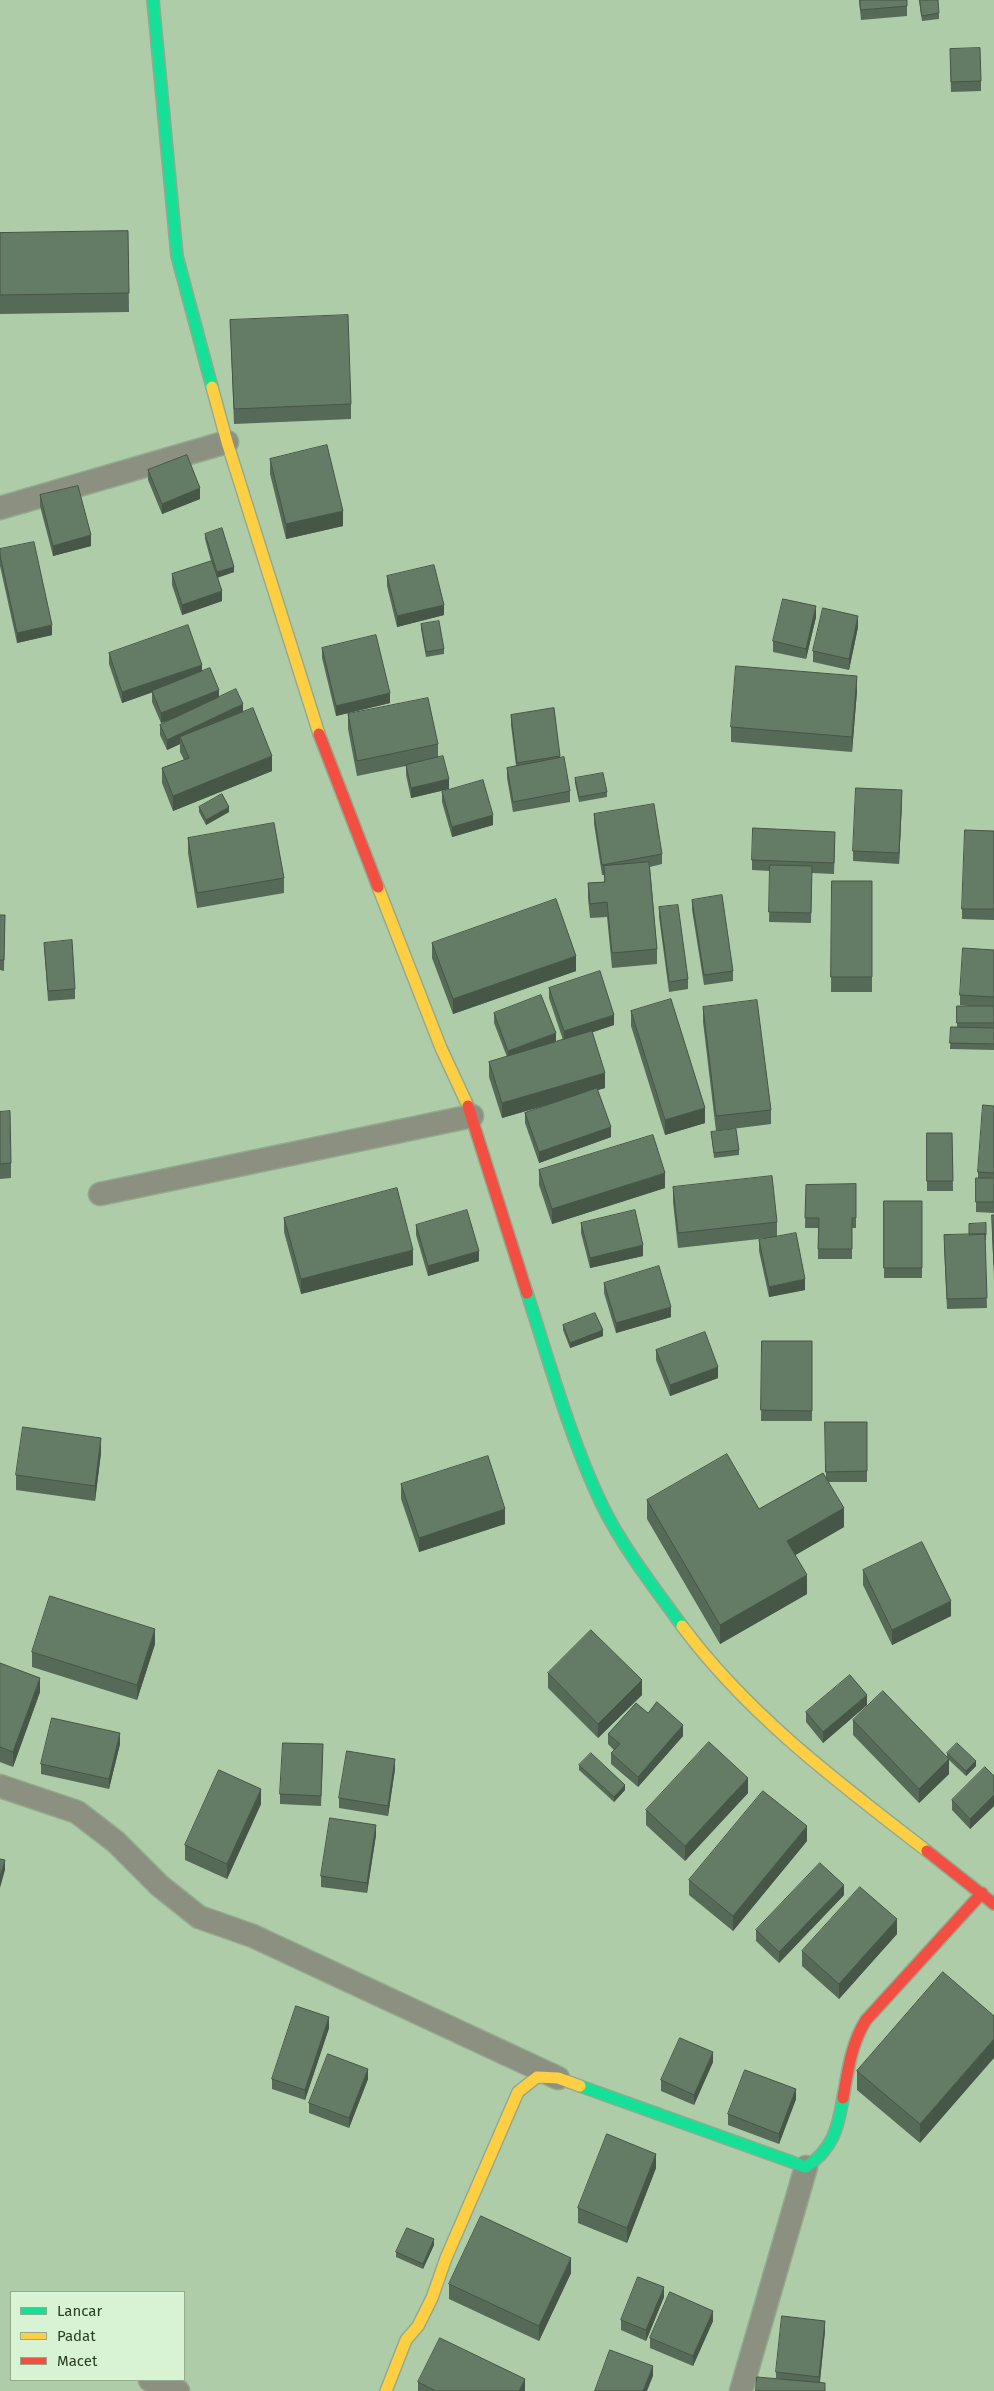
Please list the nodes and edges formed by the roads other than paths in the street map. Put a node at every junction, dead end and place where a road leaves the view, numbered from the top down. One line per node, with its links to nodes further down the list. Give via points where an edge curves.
1 (153, 0): 2 (main road, via 177,256)
2 (227, 442): 3 (street); 4 (main road, via 320,738 441,1048)
3 (0, 508)
4 (472, 1116): 5 (street); 7 (main road, via 580,1452 603,1506 641,1570 694,1642 747,1702 812,1761)
5 (100, 1194)
6 (0, 1786): 9 (street, via 77,1812 116,1842 160,1886 198,1917 253,1936)
7 (982, 1893): 8 (main road); 10 (main road, via 866,2020 856,2036 832,2146)
8 (994, 1904)
9 (558, 2078): 10 (main road); 13 (main road, via 537,2077 518,2092 432,2298 418,2326 406,2340)
10 (806, 2167): 14 (street)
11 (153, 2381): 12 (street)
12 (178, 2391)
13 (386, 2391)
14 (741, 2391)

